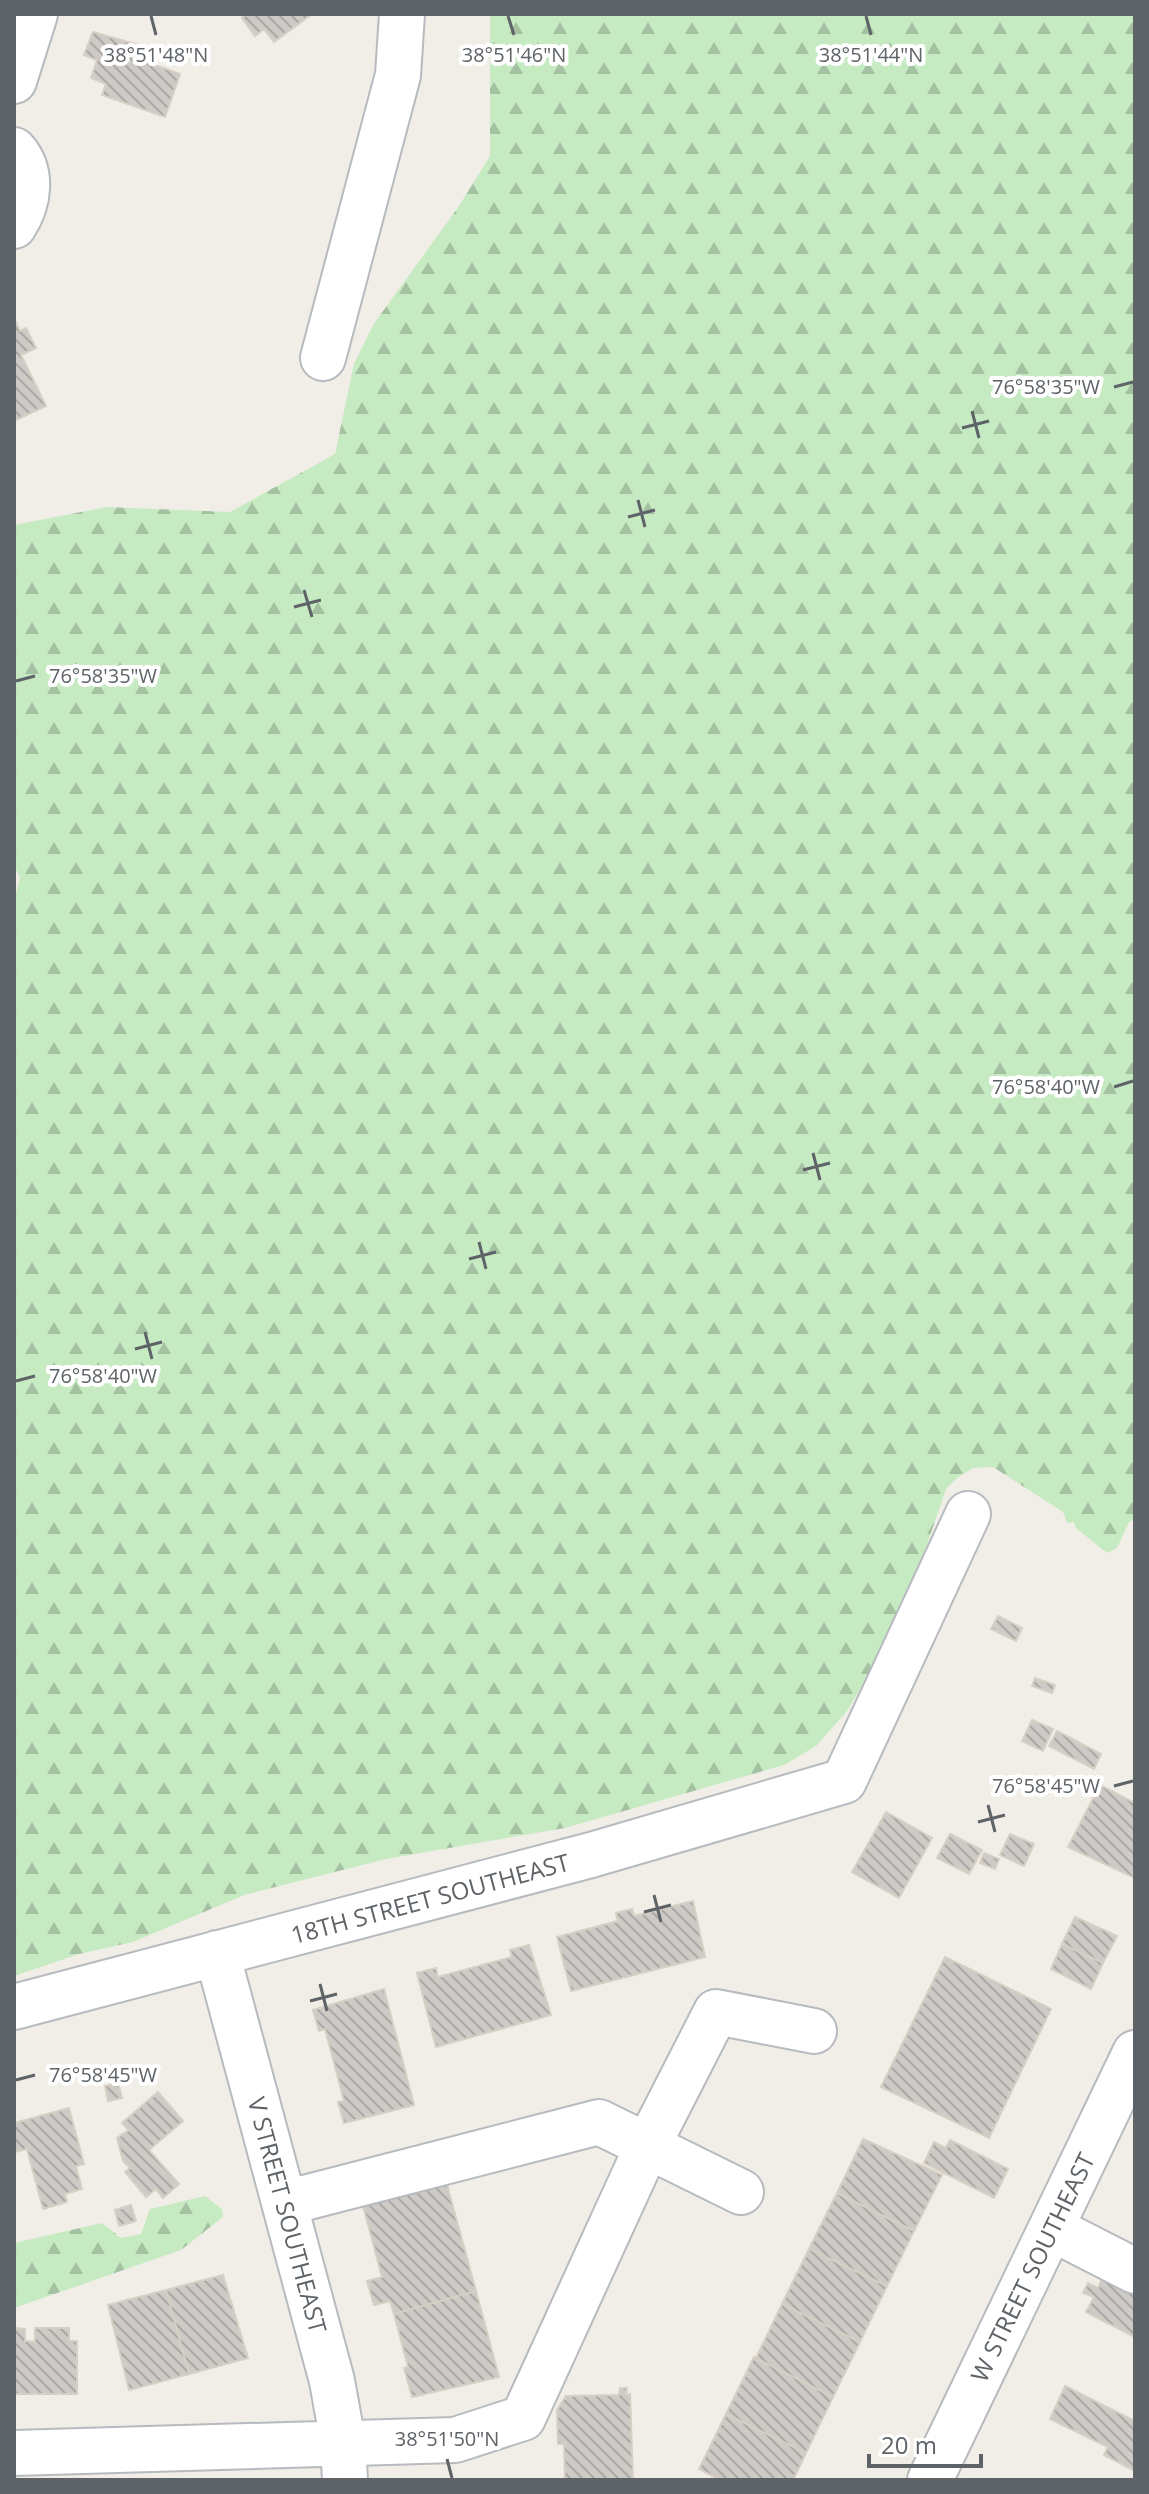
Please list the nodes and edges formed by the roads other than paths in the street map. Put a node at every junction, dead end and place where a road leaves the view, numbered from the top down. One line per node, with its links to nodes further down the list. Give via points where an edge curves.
1 (35, 14): 3 (street)
2 (402, 14): 6 (street, via 398,75)
3 (14, 81)
4 (14, 150): 5 (street, via 28,181 25,209)
5 (14, 226)
6 (323, 358)
7 (968, 1514): 8 (street, 18TH STREET SOUTHEAST, via 844,1781 591,1855)
8 (217, 1953): 9 (street, 18TH STREET SOUTHEAST); 15 (street, V STREET SOUTHEAST)
9 (14, 2007)
10 (814, 2031): 13 (street, via 716,2012)
11 (1135, 2053): 12 (street, W STREET SOUTHEAST)
12 (1120, 2125): 16 (street, W STREET SOUTHEAST)
13 (647, 2147): 14 (street); 15 (street, via 599,2122); 19 (street, via 523,2418 455,2440)
14 (741, 2192)
15 (285, 2203): 19 (street, V STREET SOUTHEAST, via 332,2381)
16 (1051, 2228): 17 (street); 20 (street, W STREET SOUTHEAST)
17 (1135, 2271)
18 (14, 2453): 19 (street)
19 (344, 2461)
20 (930, 2480)

